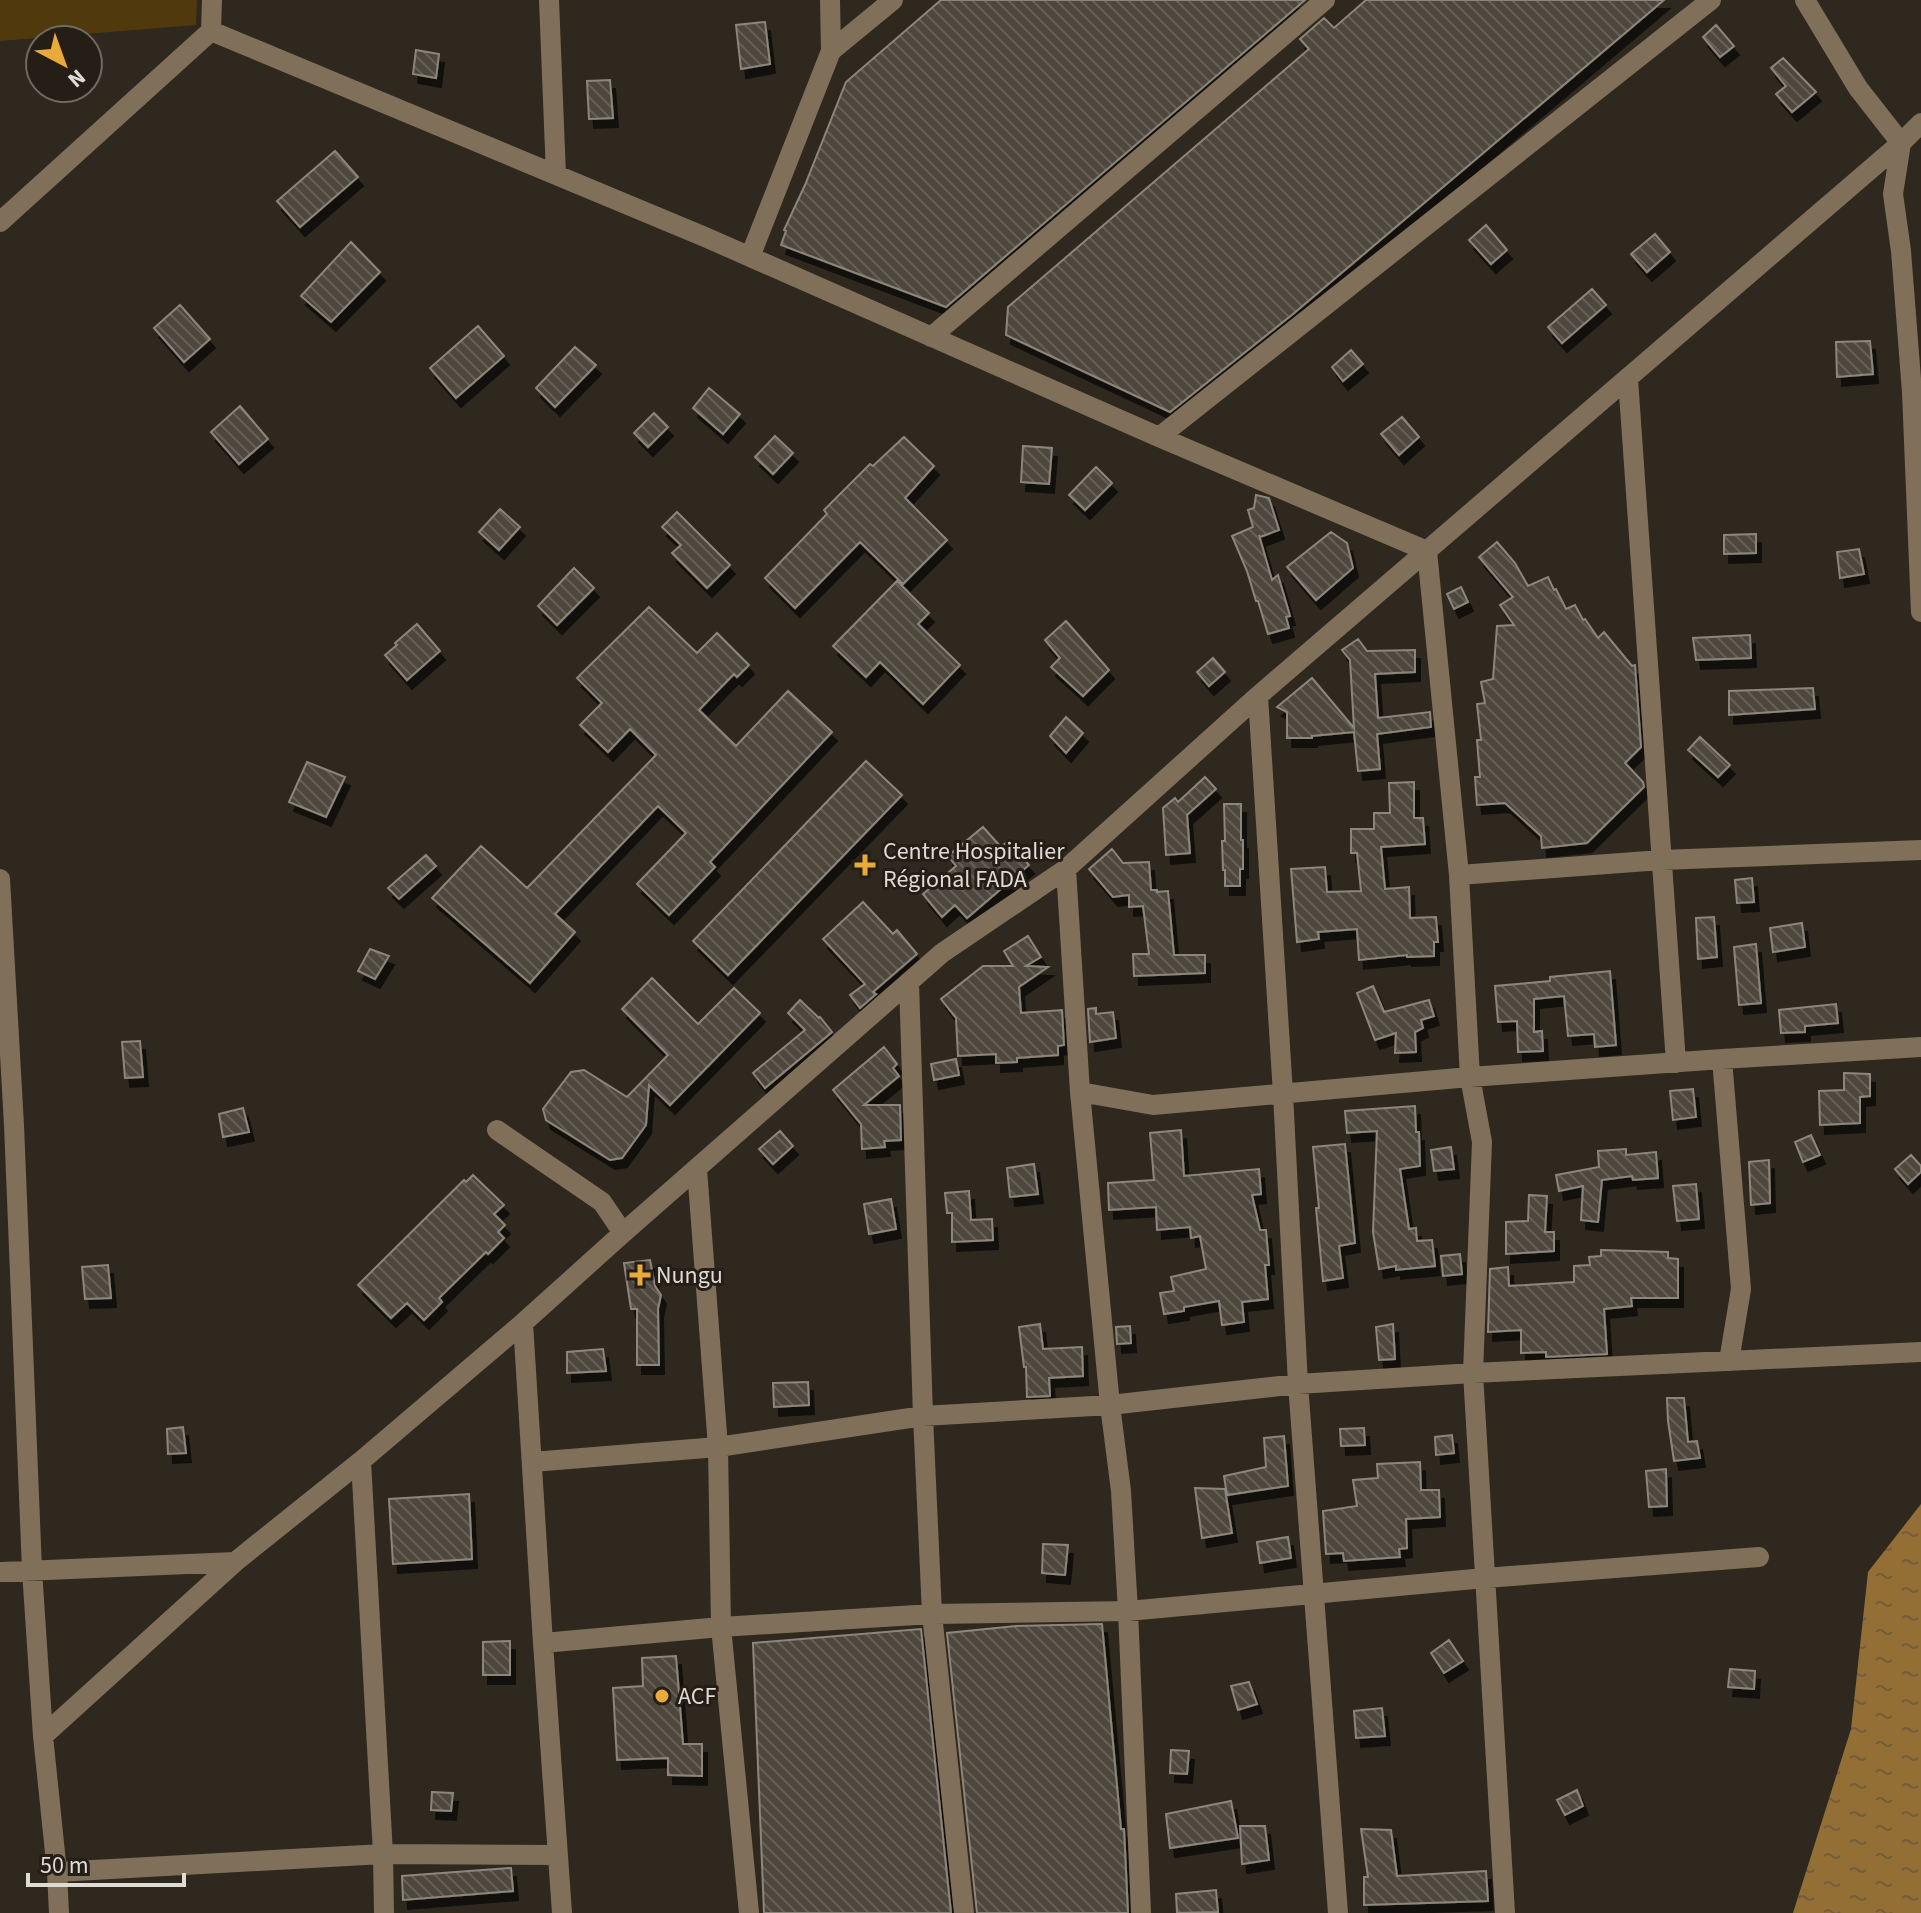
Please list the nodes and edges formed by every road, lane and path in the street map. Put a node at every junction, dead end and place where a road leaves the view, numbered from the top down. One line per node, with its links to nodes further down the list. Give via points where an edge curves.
1 (212, 0): 8 (street)
2 (549, 0): 12 (street)
3 (830, 0): 9 (street)
4 (893, 0): 9 (street)
5 (1325, 0): 15 (street)
6 (1711, 0): 18 (street)
7 (1805, 0): 11 (street, via 1858,88)
8 (211, 31): 12 (street); 13 (street)
9 (831, 51): 14 (street)
10 (1921, 123): 11 (street)
11 (1901, 143): 16 (street); 17 (street, via 1893,194)
12 (556, 175): 14 (street)
13 (0, 222)
14 (750, 257): 15 (street)
15 (931, 337): 18 (street)
16 (1628, 379): 19 (street); 24 (street)
17 (1916, 388): 20 (street)
18 (1159, 437): 19 (street)
19 (1427, 551): 22 (street); 26 (street)
20 (1921, 591): 21 (street)
21 (1921, 612)
22 (1258, 696): 25 (street); 34 (street)
23 (1921, 850): 24 (street)
24 (1661, 860): 26 (street); 31 (street)
25 (1066, 869): 28 (street, via 942,953); 33 (street)
26 (1459, 875): 32 (street)
27 (0, 879): 35 (street)
28 (909, 983): 37 (street); 45 (street)
29 (1921, 1047): 30 (street)
30 (1722, 1059): 31 (street); 41 (street, via 1741,1289)
31 (1676, 1063): 32 (street)
32 (1470, 1077): 34 (street); 42 (street, via 1482,1142)
33 (1080, 1092): 34 (street, via 1153,1105); 44 (street)
34 (1283, 1094): 43 (street)
35 (7, 1126): 51 (street)
36 (497, 1130): 38 (street, via 602,1202)
37 (697, 1169): 38 (street); 46 (street)
38 (623, 1233): 39 (street)
39 (523, 1323): 47 (street); 48 (street)
40 (1921, 1352): 41 (street)
41 (1729, 1361): 42 (street)
42 (1473, 1373): 43 (street); 53 (street)
43 (1298, 1384): 44 (street); 54 (street)
44 (1110, 1405): 45 (street); 55 (street)
45 (923, 1416): 46 (street); 56 (street)
46 (718, 1447): 48 (street); 57 (street)
47 (361, 1461): 50 (street); 60 (street)
48 (532, 1462): 58 (street)
49 (1759, 1557): 53 (street)
50 (235, 1562): 51 (street); 59 (street)
51 (32, 1570): 52 (street); 59 (street)
52 (0, 1572)
53 (1485, 1578): 54 (street); 70 (street)
54 (1315, 1595): 55 (street); 69 (street)
55 (1128, 1611): 56 (street); 68 (street)
56 (932, 1614): 57 (street); 67 (street)
57 (721, 1627): 58 (street); 66 (street)
58 (543, 1643): 61 (street)
59 (43, 1736): 62 (street)
60 (383, 1854): 61 (street); 62 (street); 64 (street)
61 (558, 1855): 65 (street)
62 (57, 1872): 63 (street)
63 (59, 1913)
64 (384, 1913)
65 (562, 1913)
66 (749, 1913)
67 (964, 1913)
68 (1141, 1913)
69 (1338, 1913)
70 (1505, 1913)

